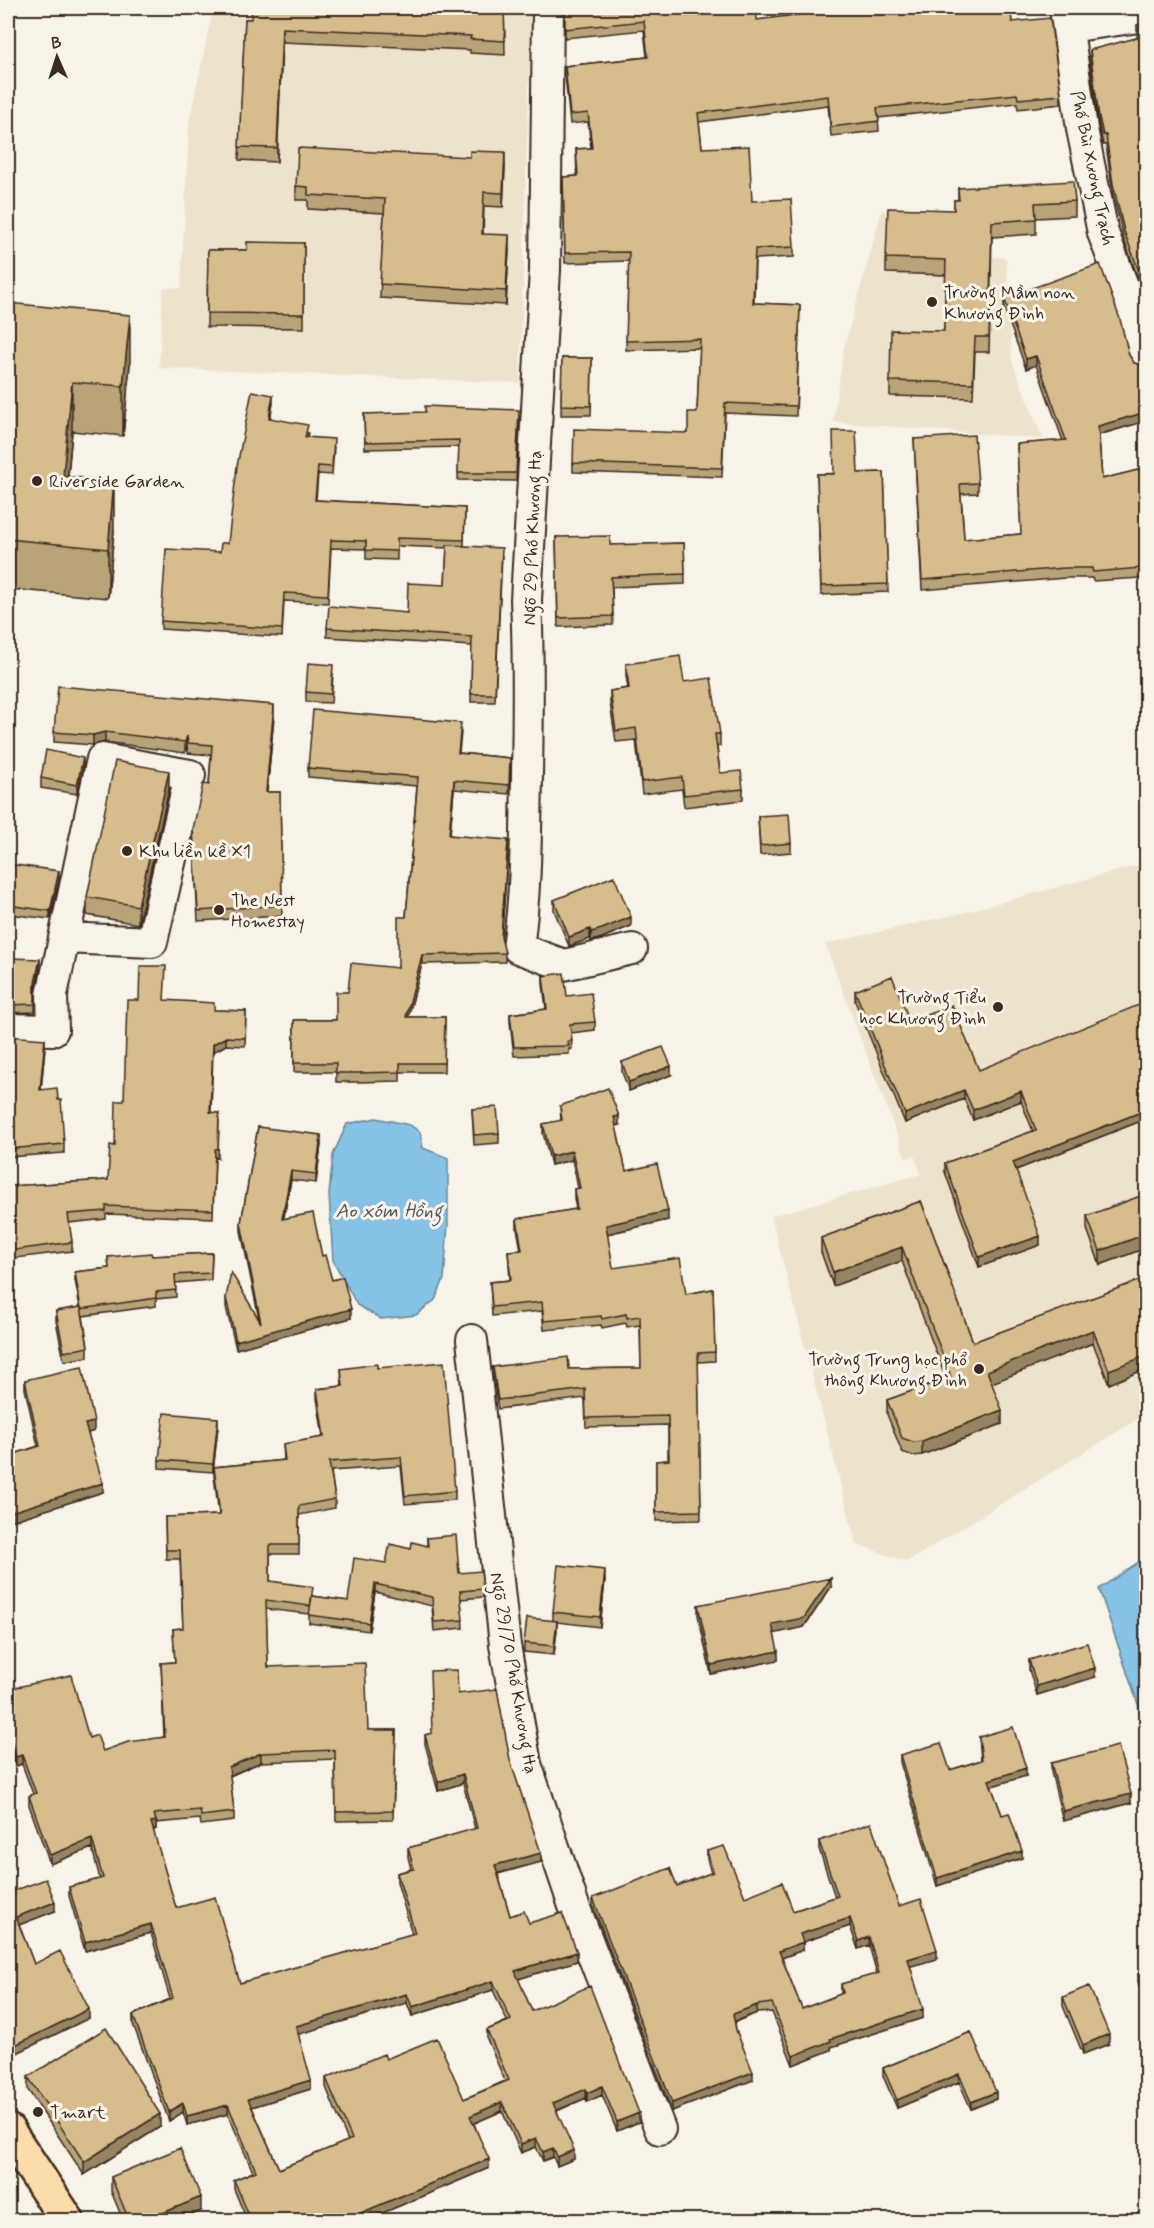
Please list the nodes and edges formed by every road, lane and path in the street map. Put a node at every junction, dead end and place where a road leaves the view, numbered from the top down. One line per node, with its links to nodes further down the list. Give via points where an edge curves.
1 (548, 8): 6 (street, Ngõ 29 Phố Khương Hạ, via 545,270 526,600 527,800 518,948 564,964)
2 (1146, 16): 3 (street)
3 (1067, 17): 4 (street, Phố Bùi Xương Trạch, via 1082,129 1103,233 1137,323)
4 (1146, 360)
5 (64, 938): 5 (street, via 102,759 190,775 152,942); 7 (street, via 52,995 53,1030)
6 (632, 949)
7 (8, 1029)
8 (472, 1340): 9 (street, Ngõ 29/70 Phố Khương Hạ, via 504,1633 526,1764 574,1906)
9 (660, 2129)
10 (8, 2137): 11 (main road)
11 (67, 2220)

